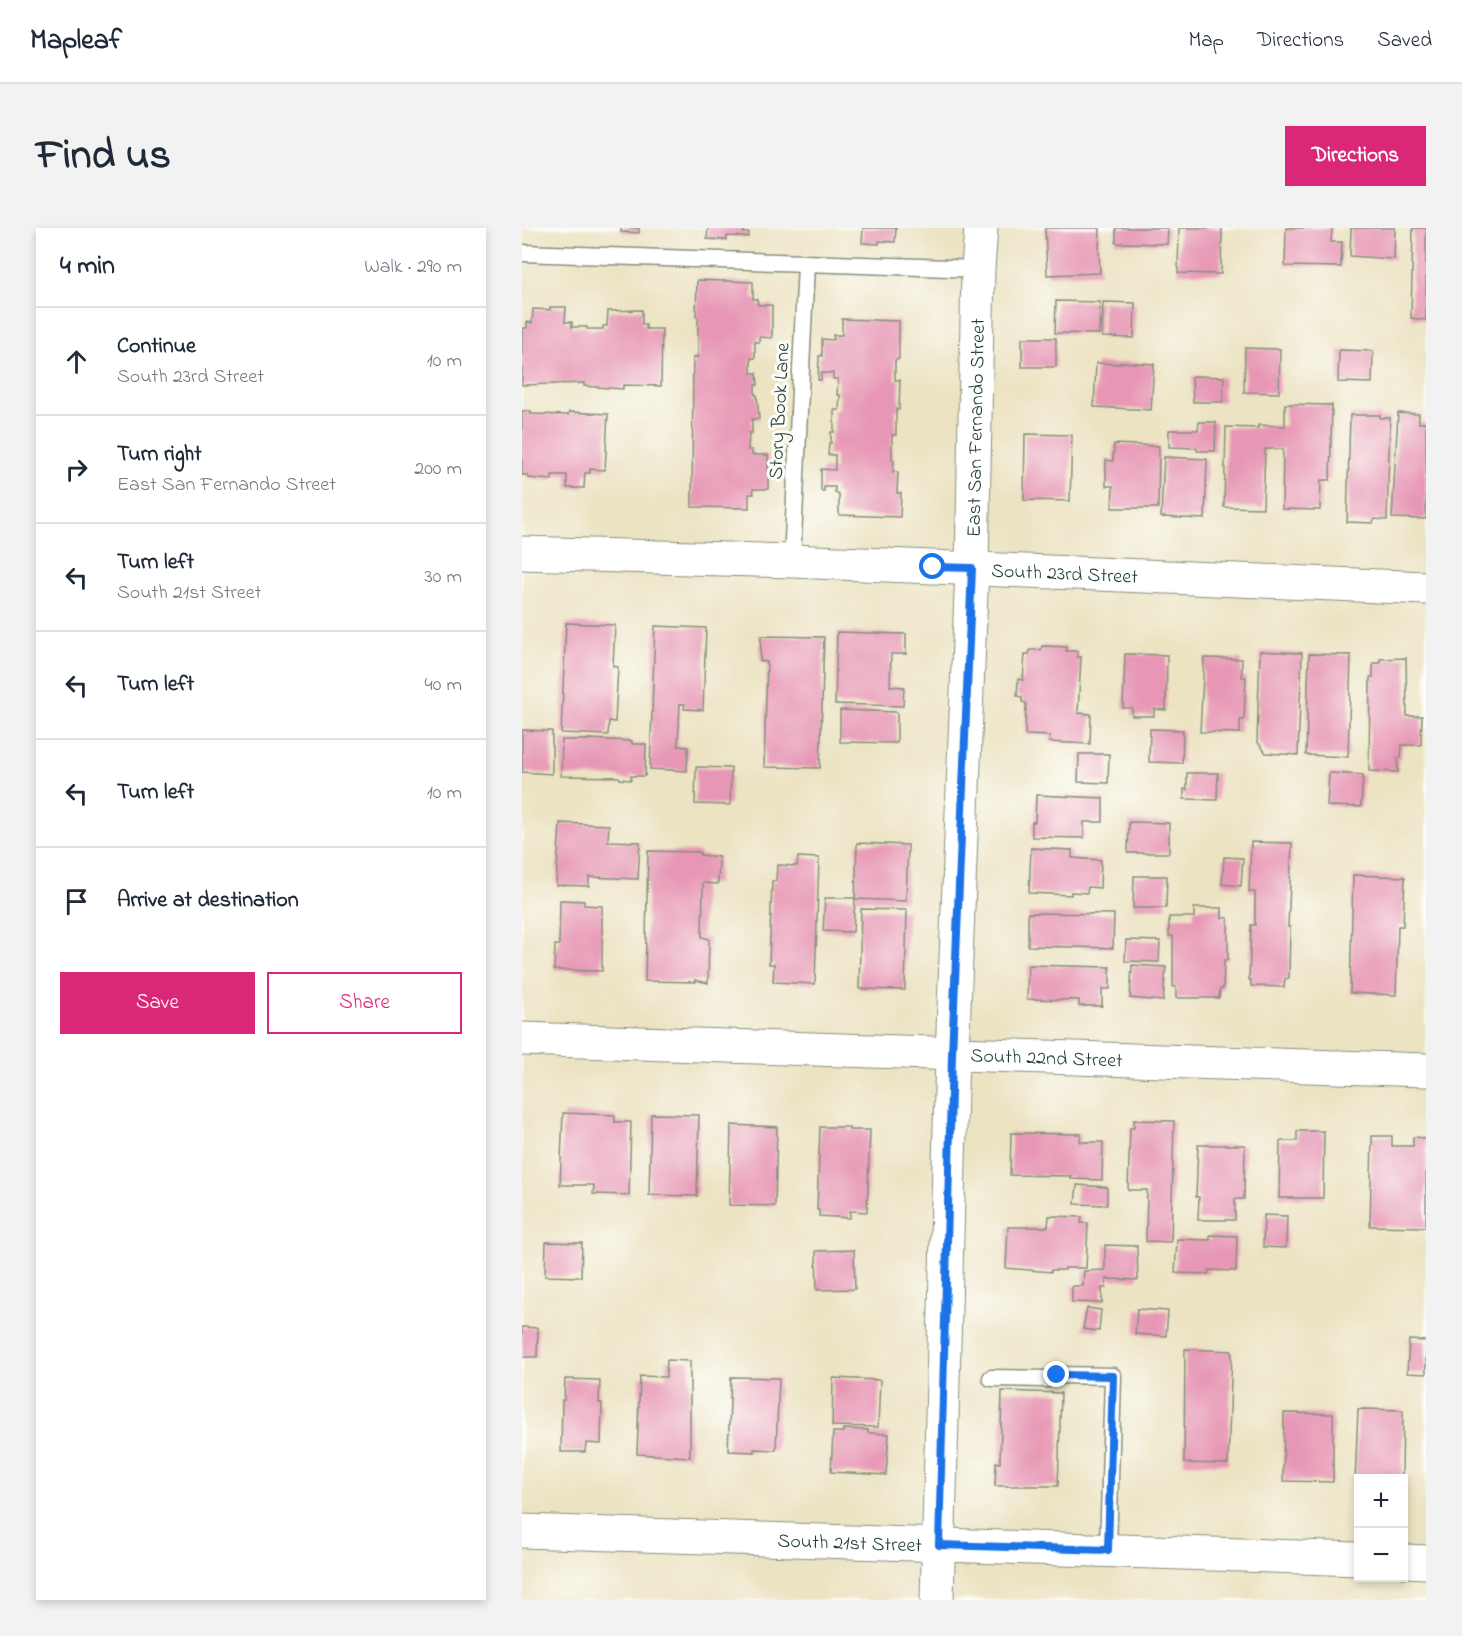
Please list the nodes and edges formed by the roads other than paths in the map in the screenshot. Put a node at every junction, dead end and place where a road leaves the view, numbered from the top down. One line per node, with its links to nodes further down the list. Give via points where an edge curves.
1 (981, 228): 4 (street, East San Fernando Street)
2 (522, 253): 3 (lane)
3 (806, 264): 4 (lane); 6 (lane, Story Book Lane)
4 (978, 268): 7 (street, East San Fernando Street)
5 (522, 554): 6 (street, South 23rd Street)
6 (792, 561): 7 (street, South 23rd Street)
7 (972, 568): 8 (street, South 23rd Street); 10 (street, East San Fernando Street)
8 (1426, 588)
9 (522, 1039): 10 (street, South 22nd Street)
10 (952, 1055): 11 (street, South 22nd Street); 14 (street, East San Fernando Street)
11 (1426, 1070)
12 (991, 1378): 15 (lane, via 1113,1376)
13 (522, 1531): 14 (street, South 21st Street)
14 (939, 1545): 15 (street, South 21st Street); 19 (street, East San Fernando Street)
15 (1108, 1550): 16 (street, South 21st Street)
16 (1354, 1559)
17 (1408, 1561): 18 (street)
18 (1426, 1562)
19 (937, 1600)

